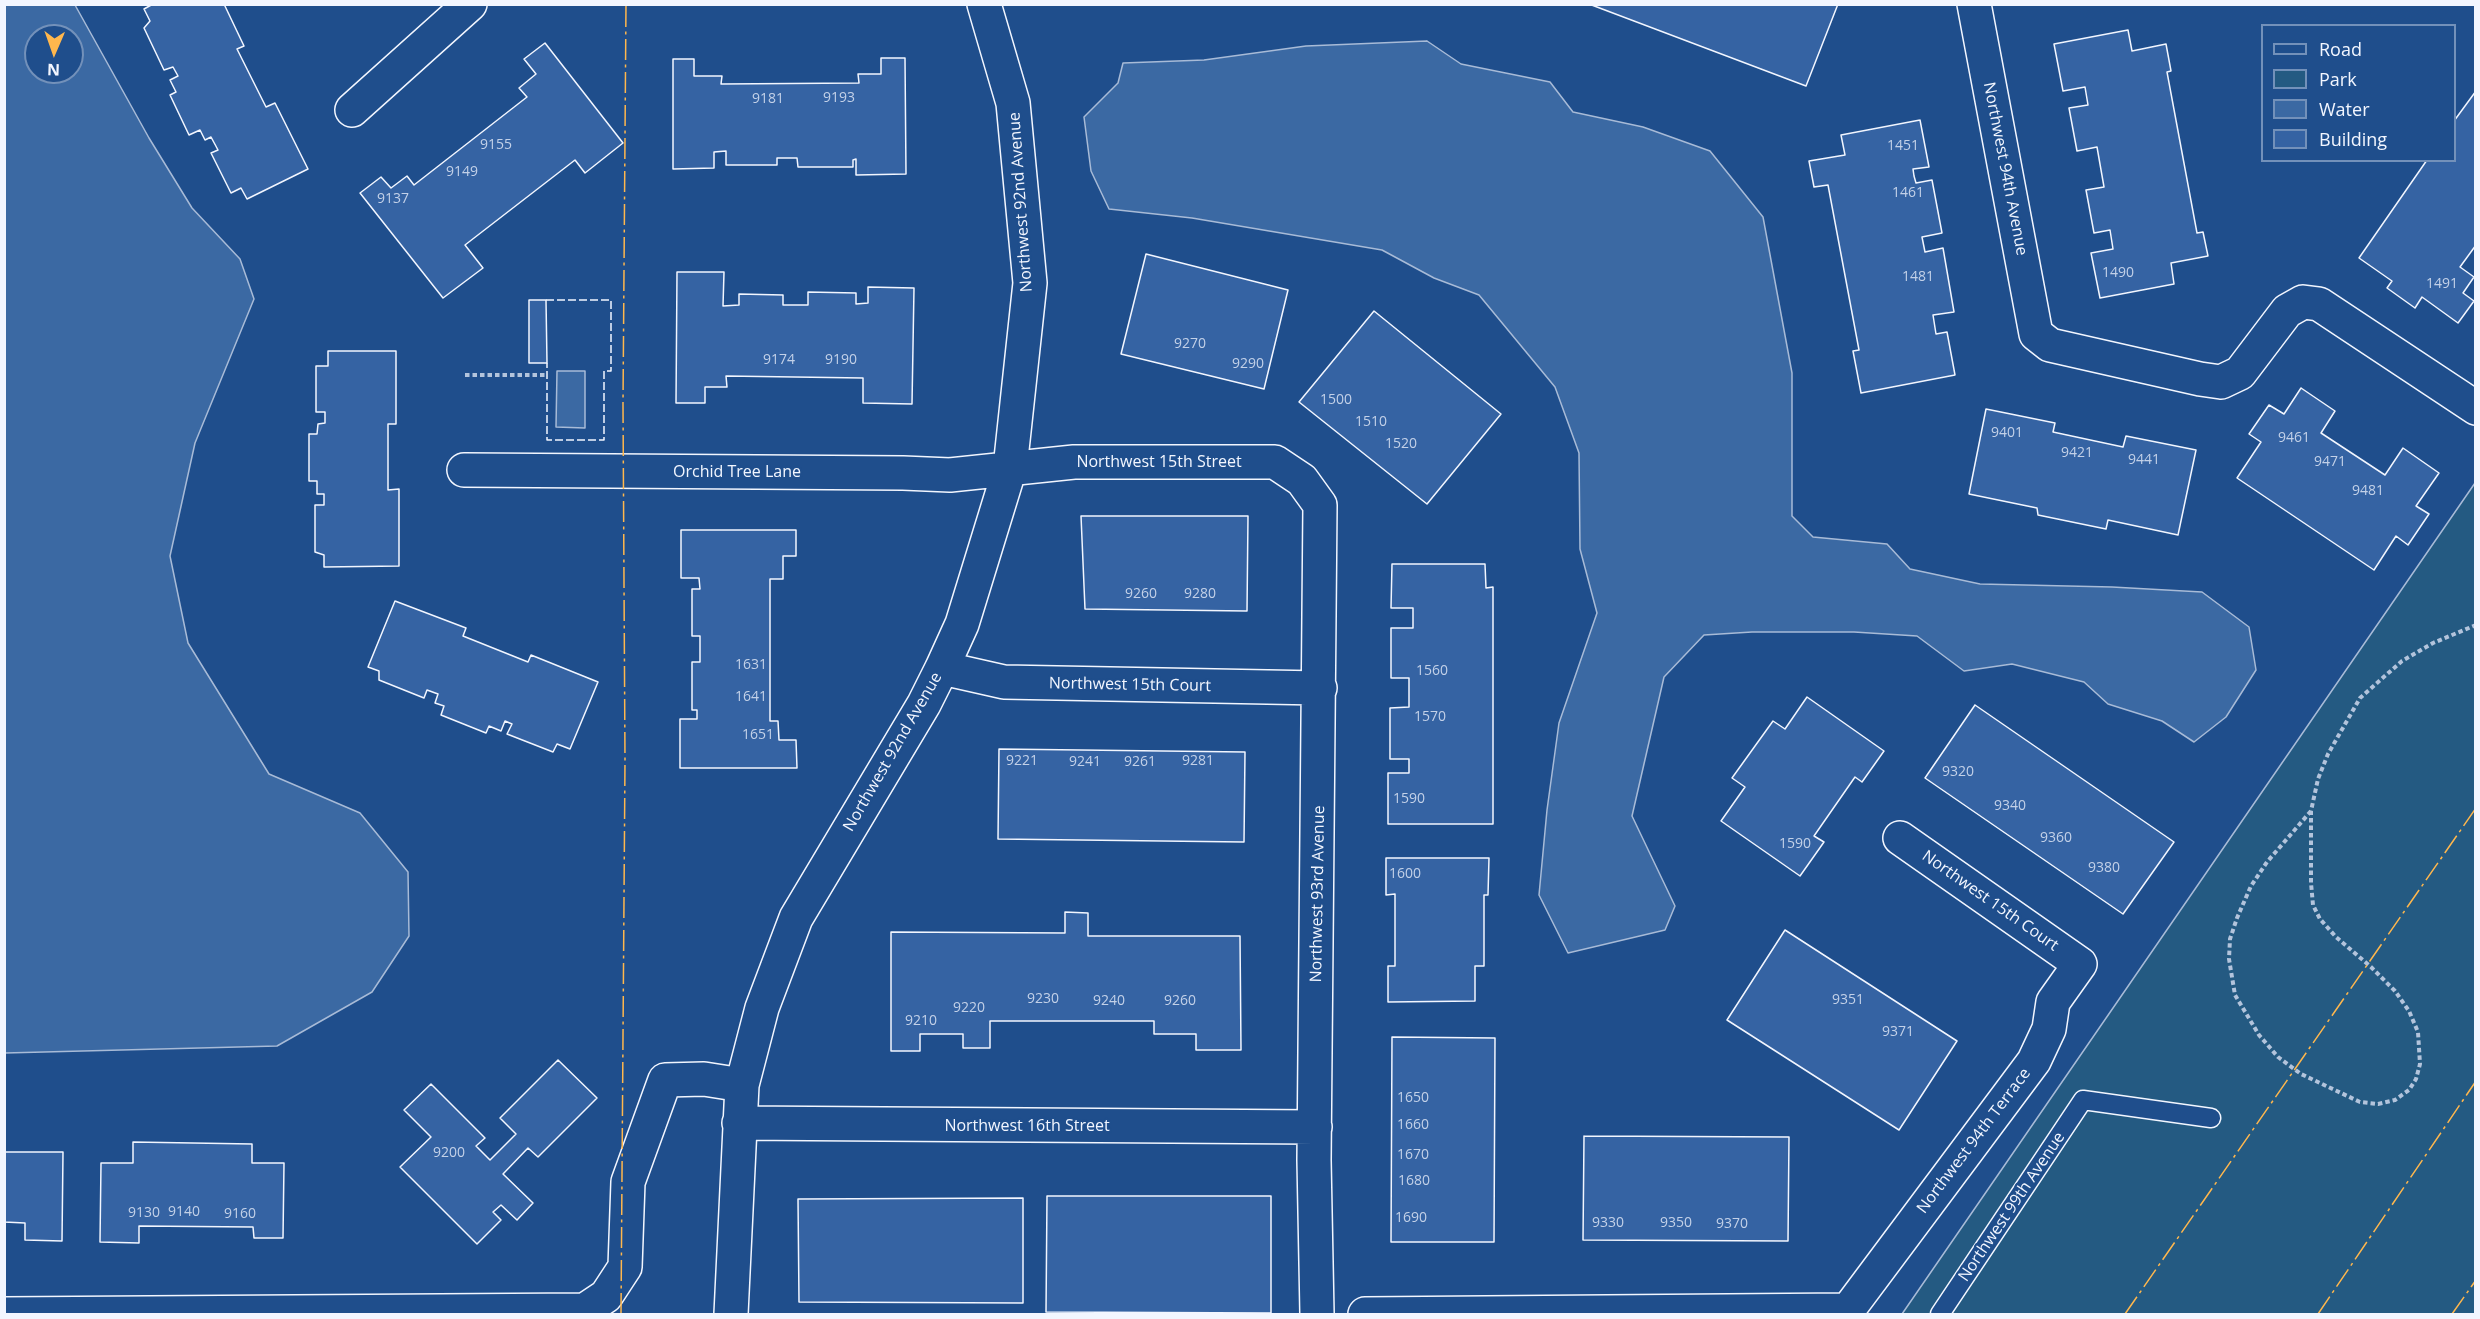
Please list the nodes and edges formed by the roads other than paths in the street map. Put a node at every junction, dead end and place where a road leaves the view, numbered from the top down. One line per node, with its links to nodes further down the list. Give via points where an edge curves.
1 (470, 4): 4 (street)
2 (984, 4): 6 (street, Northwest 92nd Avenue, via 1013,103 1030,283)
3 (1974, 4): 5 (street, Northwest 94th Avenue, via 2036,334 2050,345 2222,382 2240,373 2287,312 2303,302 2319,304)
4 (352, 110)
5 (2475, 408)
6 (1010, 468): 7 (street, Orchid Tree Lane, via 950,475); 8 (street, Northwest 15th Street, via 1074,462 1275,462); 9 (street, Northwest 92nd Avenue, via 966,614)
7 (464, 470)
8 (1302, 480): 10 (street, Northwest 93rd Avenue, via 1320,505)
9 (942, 668): 10 (street, Northwest 15th Court, via 1005,682); 13 (street, Northwest 92nd Avenue, via 796,918 762,1008)
10 (1320, 688): 16 (street, Northwest 93rd Avenue)
11 (1900, 838): 12 (street, Northwest 15th Court)
12 (2080, 963): 20 (street, Northwest 94th Terrace, via 2053,1002 2049,1029 2034,1061 1848,1310)
13 (742, 1085): 15 (street, Northwest 92nd Avenue); 17 (street, via 704,1079 665,1080 628,1182 625,1267 606,1296 585,1310)
14 (2211, 1118): 21 (lane, Northwest 99th Avenue, via 2083,1100)
15 (739, 1123): 16 (street, Northwest 16th Street); 18 (street, Northwest 92nd Avenue)
16 (1315, 1127): 19 (street, Northwest 93rd Avenue)
17 (4, 1314)
18 (731, 1314)
19 (1317, 1314)
20 (1365, 1314)
21 (1940, 1314)

